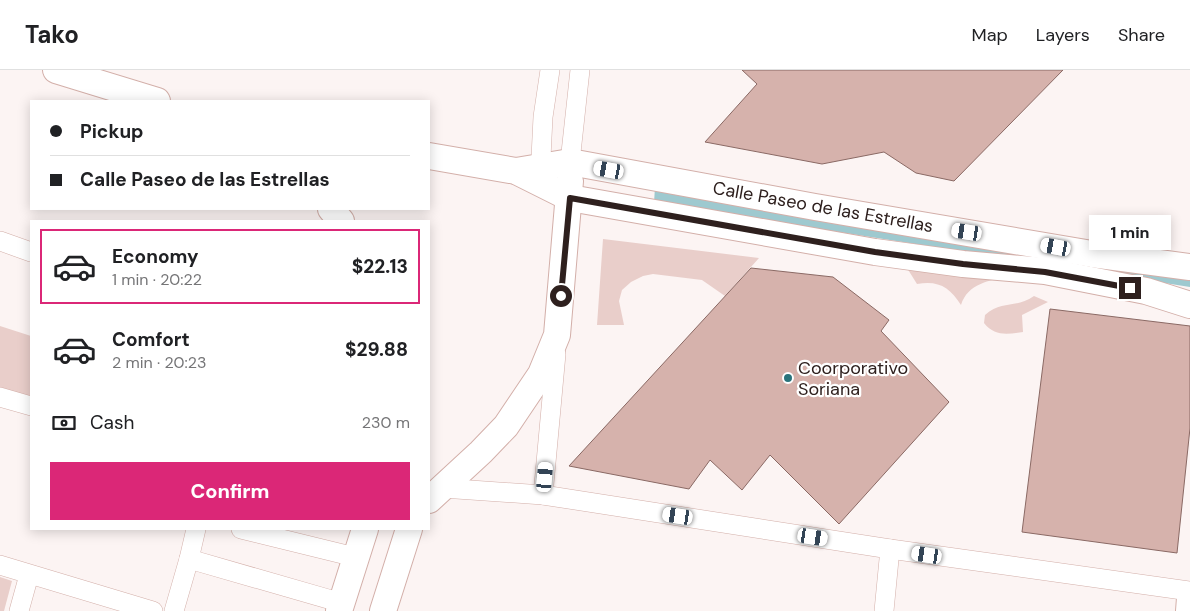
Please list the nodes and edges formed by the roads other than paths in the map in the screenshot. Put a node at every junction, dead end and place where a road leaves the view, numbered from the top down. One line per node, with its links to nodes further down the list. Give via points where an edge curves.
1 (56, 70): 4 (street)
2 (550, 70): 7 (street)
3 (580, 70): 6 (street)
4 (154, 100)
5 (430, 156): 7 (street, Calle Paseo de las Estrellas)
6 (570, 162): 7 (street, Calle Paseo de las Estrellas); 8 (street); 13 (street, Calle Paseo de las Estrellas, via 814,207 1092,254)
7 (532, 174): 8 (street, Calle Paseo de las Estrellas)
8 (570, 198): 14 (street, Calle Paseo de las Estrellas, via 875,252 1045,272 1146,291); 15 (street)
9 (332, 210): 10 (street)
10 (340, 220)
11 (0, 241): 12 (street)
12 (30, 252)
13 (1190, 267)
14 (1190, 305)
15 (557, 335): 18 (street, via 541,374 515,413 481,452); 19 (street)
16 (0, 396): 17 (street)
17 (30, 406)
18 (435, 494): 19 (street)
19 (543, 495): 24 (street)
20 (196, 530): 26 (street)
21 (245, 530): 25 (street)
22 (364, 530): 25 (street)
23 (409, 530): 35 (street)
24 (890, 550): 29 (street); 36 (street)
25 (355, 558): 31 (street)
26 (190, 559): 31 (street); 34 (street)
27 (0, 565): 28 (street)
28 (29, 575): 32 (street); 33 (street)
29 (1190, 592)
30 (1190, 598): 37 (street)
31 (340, 607)
32 (19, 611)
33 (154, 611)
34 (174, 611)
35 (383, 611)
36 (884, 611)
37 (1189, 611)

